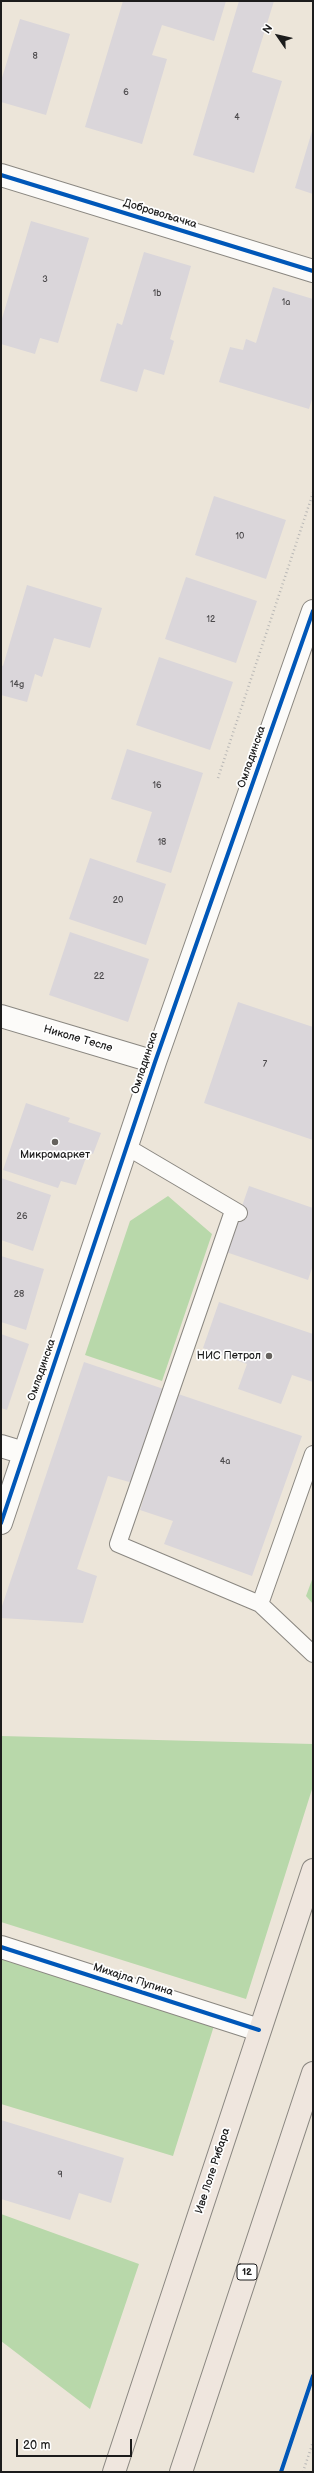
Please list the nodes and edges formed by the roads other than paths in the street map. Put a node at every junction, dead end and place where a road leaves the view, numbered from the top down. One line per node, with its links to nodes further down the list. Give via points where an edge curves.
1 (1, 175): 2 (street, Добровољачка)
2 (313, 271)
3 (313, 611): 5 (street, Омладинска)
4 (1, 1016): 5 (street, Николе Тесле)
5 (155, 1062): 6 (street, Омладинска)
6 (127, 1147): 8 (street, Омладинска); 11 (lane, via 236,1212 118,1544)
7 (1, 1446): 8 (street)
8 (24, 1453): 10 (street, Омладинска)
9 (313, 1454): 11 (lane)
10 (1, 1523)
11 (260, 1604): 12 (lane)
12 (313, 1654)
13 (313, 1870): 15 (main road, Иве Лоле Рибара)
14 (1, 1947): 15 (street, Михајла Пупина)
15 (259, 2030): 17 (main road, Иве Лоле Рибара)
16 (313, 2073): 18 (main road, 12)
17 (114, 2472)
18 (181, 2472)

